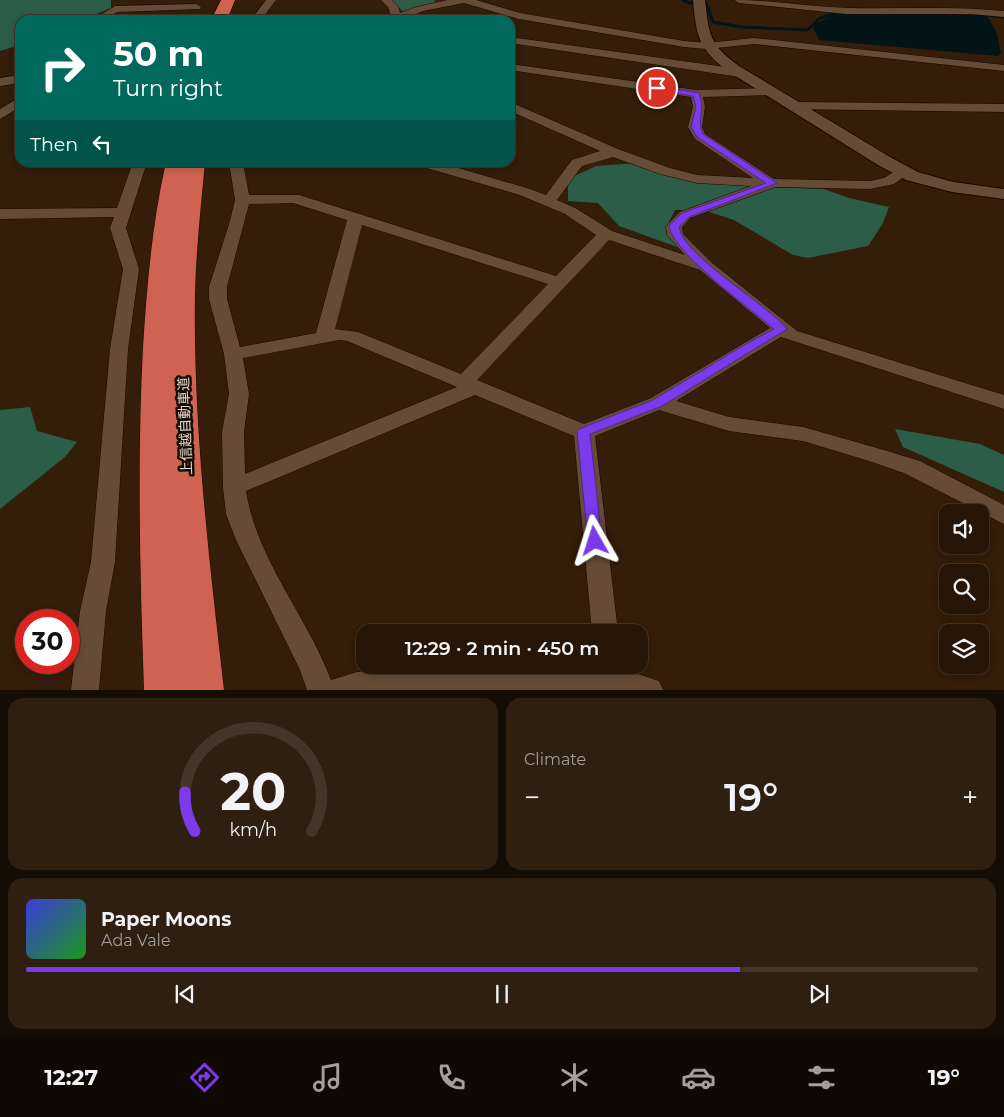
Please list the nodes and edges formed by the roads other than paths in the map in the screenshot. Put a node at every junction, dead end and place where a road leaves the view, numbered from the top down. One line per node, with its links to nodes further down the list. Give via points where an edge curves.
1 (228, 0): 12 (highway)
2 (242, 0): 13 (highway)
3 (271, 0): 14 (street)
4 (386, 0): 15 (street)
5 (464, 0): 16 (street, via 420,8); 17 (street, via 519,16)
6 (699, 0): 19 (street, via 702,35)
7 (739, 0): 10 (street, via 854,11)
8 (197, 3): 9 (street)
9 (122, 5): 11 (street)
10 (1004, 14)
11 (105, 15)
12 (221, 15)
13 (235, 15)
14 (260, 15)
15 (395, 15)
16 (402, 15)
17 (548, 33): 18 (street); 19 (street); 20 (street); 22 (street)
18 (515, 39)
19 (708, 46): 21 (street, via 754,40); 22 (street)
20 (515, 68): 26 (street)
21 (1004, 68)
22 (740, 73): 25 (street)
23 (15, 80): 24 (street)
24 (0, 82)
25 (770, 91): 26 (street); 28 (street)
26 (696, 94): 39 (street, via 700,107 695,127 700,136)
27 (15, 104): 31 (street)
28 (795, 106): 30 (street); 38 (street)
29 (515, 108): 32 (street)
30 (1004, 108)
31 (0, 115)
32 (613, 152): 39 (street, via 697,179); 42 (street, via 577,163)
33 (138, 167): 43 (street)
34 (175, 167): 62 (highway, 上信越自動車道, via 163,248 156,365 157,526)
35 (194, 167): 63 (highway, 上信越自動車道, via 185,245 182,368 188,506)
36 (237, 167): 41 (street)
37 (438, 167): 42 (street)
38 (904, 172): 39 (street, via 889,181 870,185); 40 (street, via 952,187)
39 (772, 183): 47 (street, via 686,215 674,226 676,235)
40 (1004, 194)
41 (242, 200): 45 (street, via 294,198); 51 (street, via 218,287 218,299)
42 (549, 201): 46 (street)
43 (124, 212): 44 (street); 61 (street, via 118,228 131,269 119,349 104,562 94,610)
44 (0, 214)
45 (356, 217): 48 (street); 50 (street)
46 (606, 234): 47 (street); 48 (street)
47 (705, 266): 49 (street)
48 (561, 283): 52 (street)
49 (782, 329): 53 (street, via 790,335); 54 (street)
50 (324, 337): 51 (street); 52 (street, via 351,336)
51 (233, 354): 56 (street, via 239,394 233,432)
52 (471, 384): 55 (street); 56 (street)
53 (1004, 402)
54 (658, 403): 55 (street); 57 (street, via 729,424 803,434 912,466)
55 (584, 432): 58 (street)
56 (234, 487): 64 (street, via 238,514 248,540)
57 (1004, 514)
58 (604, 624)
59 (555, 674): 65 (street, via 357,685)
60 (615, 674): 66 (street)
61 (85, 690)
62 (164, 690)
63 (204, 690)
64 (321, 690)
65 (339, 690)
66 (649, 690)

